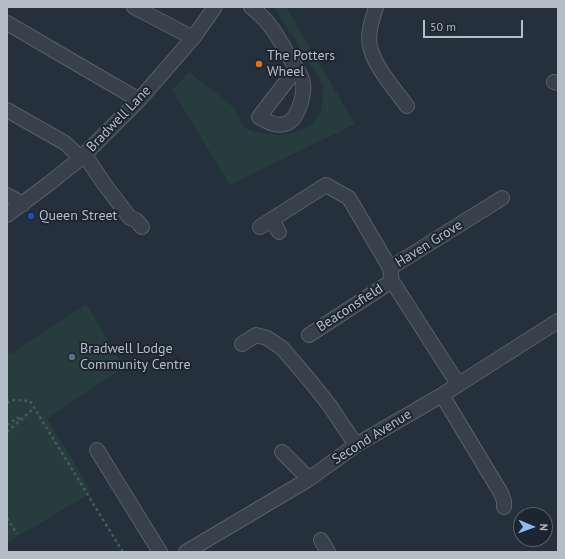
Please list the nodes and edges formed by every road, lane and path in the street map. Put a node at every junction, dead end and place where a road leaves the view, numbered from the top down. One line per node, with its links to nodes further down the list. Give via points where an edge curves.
1 (134, 7): 6 (street)
2 (215, 7): 6 (street, Bradwell Lane)
3 (251, 7): 7 (street, via 276,32)
4 (376, 7): 9 (street, via 369,36 370,50)
5 (7, 23): 8 (street)
6 (194, 38): 8 (street, Bradwell Lane)
7 (296, 68)
8 (139, 100): 11 (street, Bradwell Lane)
9 (407, 106)
10 (7, 110): 11 (street, via 65,143)
11 (82, 156): 14 (street, Bradwell Lane); 17 (street, via 130,218)
12 (7, 195): 14 (street)
13 (502, 198): 18 (street, Haven Grove)
14 (23, 204): 15 (street, Bradwell Lane)
15 (7, 215)
16 (271, 226): 18 (street, via 326,185 349,198)
17 (142, 227)
18 (391, 275): 20 (street, Beaconsfield); 22 (street, Haven Grove)
19 (558, 321): 22 (street, Second Avenue)
20 (309, 335)
21 (242, 344): 29 (street, via 256,335 267,338 282,348 312,382)
22 (458, 384): 23 (street, Second Avenue)
23 (442, 395): 29 (street, Second Avenue); 33 (street, via 501,493)
24 (7, 403): 25 (path, via 11,399 30,401)
25 (34, 408): 26 (path); 36 (path)
26 (22, 419): 27 (path, via 17,418); 28 (path)
27 (7, 425)
28 (7, 432)
29 (356, 445): 32 (street, Second Avenue)
30 (97, 450): 37 (street)
31 (282, 452): 32 (street)
32 (309, 479): 38 (street, Second Avenue)
33 (504, 507)
34 (7, 518): 35 (path)
35 (17, 534)
36 (123, 552)
37 (160, 552)
38 (186, 552)

